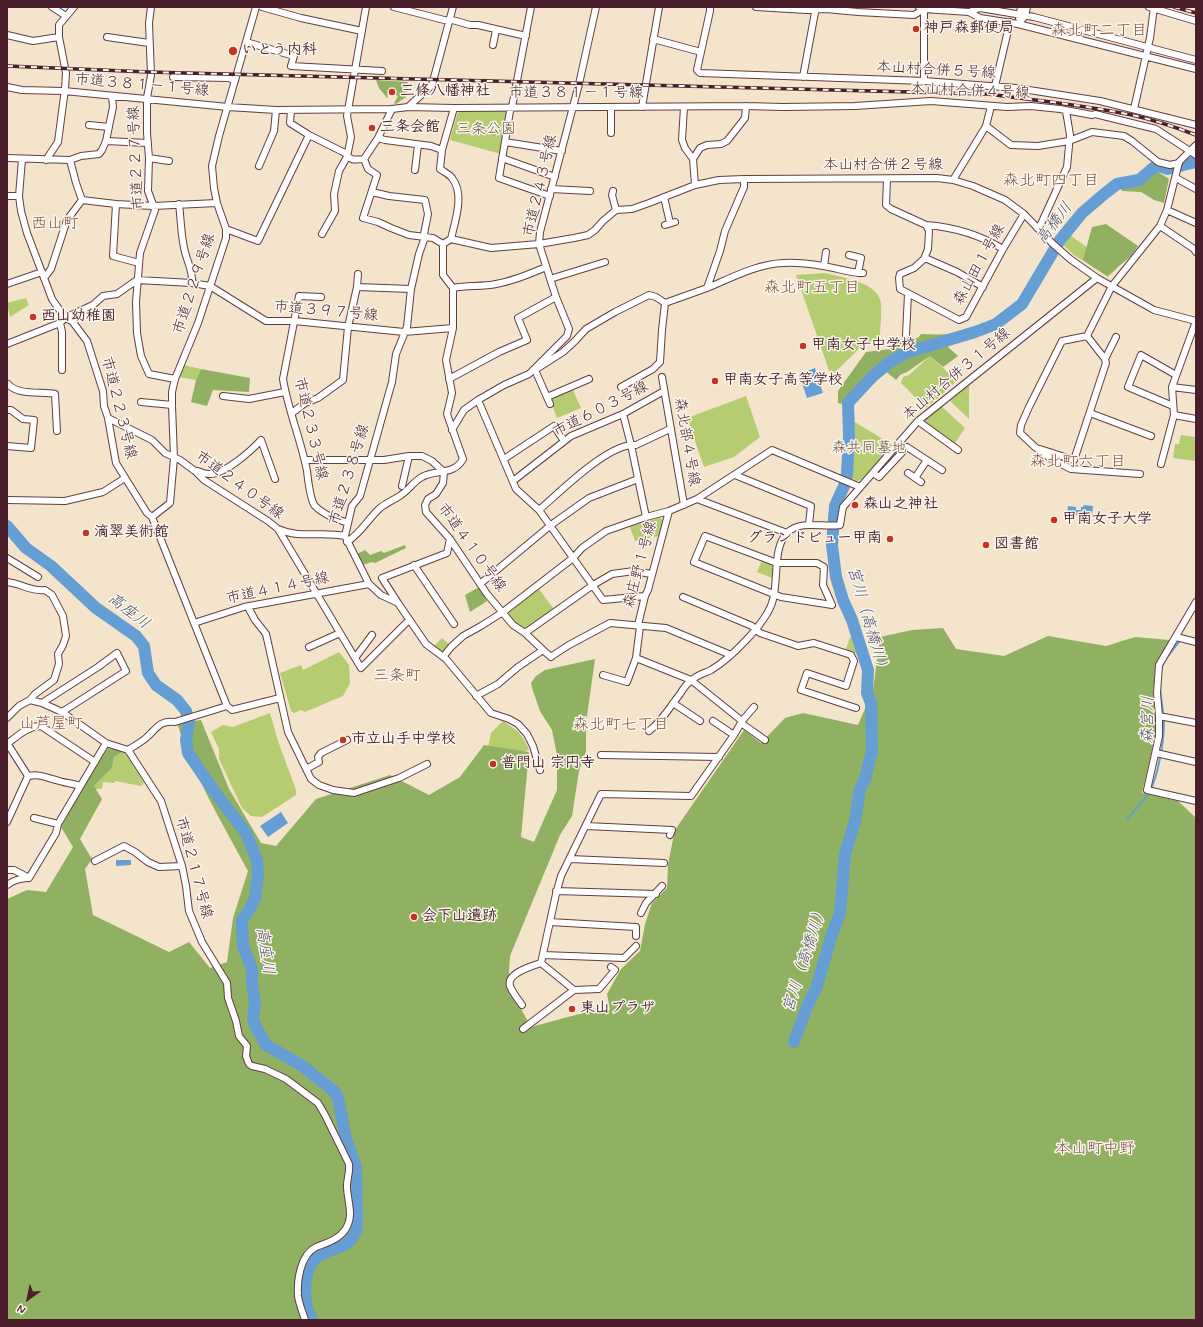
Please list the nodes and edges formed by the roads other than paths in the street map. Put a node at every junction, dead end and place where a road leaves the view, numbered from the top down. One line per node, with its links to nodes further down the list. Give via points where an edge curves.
1 (52, 7): 24 (street)
2 (74, 7): 24 (street)
3 (151, 7): 37 (street, 市道２２７号線)
4 (256, 7): 36 (street, 市道２２９号線)
5 (262, 7): 30 (street)
6 (366, 7): 30 (street)
7 (394, 7): 25 (street)
8 (453, 7): 25 (street)
9 (531, 7): 32 (street)
10 (596, 7): 60 (street, 市道２４３号線)
11 (659, 7): 35 (street)
12 (710, 7): 40 (street)
13 (756, 7): 18 (street, via 806,10)
14 (1016, 7): 23 (street)
15 (1021, 7): 23 (street)
16 (1028, 7): 23 (street)
17 (1152, 7): 26 (street); 39 (street)
18 (816, 8): 19 (street, via 914,15); 47 (street)
19 (922, 8): 20 (street); 49 (street)
20 (936, 8): 22 (street)
21 (980, 8): 22 (street); 23 (street)
22 (969, 12): 27 (street, via 980,18)
23 (1020, 15): 28 (street); 39 (street)
24 (66, 16): 34 (street, via 59,25)
25 (448, 20): 29 (street); 58 (street, via 432,85)
26 (1196, 21)
27 (1010, 22): 28 (street); 50 (street)
28 (1018, 24): 41 (street)
29 (496, 30): 32 (street); 38 (street)
30 (362, 32): 44 (street)
31 (7, 35): 34 (street, via 33,41)
32 (526, 36): 59 (street)
33 (107, 37): 37 (street)
34 (59, 38): 52 (street, via 66,73)
35 (653, 39): 40 (street); 62 (street)
36 (246, 42): 44 (street, via 294,56 291,66); 48 (street, 市道２２９号線)
37 (150, 43): 54 (street, 市道２２７号線, via 151,75)
38 (493, 44)
39 (1148, 47): 41 (street); 42 (street)
40 (701, 52): 47 (street, 本山村合併５号線, via 697,70 700,73)
41 (1146, 55): 43 (street); 67 (street)
42 (1196, 60)
43 (1196, 69)
44 (355, 70): 45 (street); 65 (street)
45 (382, 71)
46 (173, 77): 48 (street, via 229,78)
47 (803, 77): 49 (street, 本山村合併５号線)
48 (235, 81): 57 (street, 市道２２９号線)
49 (924, 81): 50 (street, 本山村合併５号線)
50 (995, 86): 67 (street, 本山村合併５号線, via 1052,93)
51 (7, 87): 52 (street, 市道３８１－１号線)
52 (64, 91): 53 (street, 市道３８１－１号線); 95 (street, via 58,142)
53 (112, 96): 54 (street, 市道３８１－１号線); 74 (street, via 113,107)
54 (147, 98): 57 (street, 市道３８１－１号線); 80 (street, 市道２２７号線)
55 (746, 106): 56 (street, 本山村合併４号線, via 783,108 931,101); 63 (street, 本山村合併４号線); 94 (street, via 745,118 727,141 700,148)
56 (991, 106): 70 (street, 本山村合併４号線, via 1031,106); 73 (street)
57 (228, 107): 68 (street, 市道３８１－１号線); 117 (street, 市道２２９号線, via 212,166)
58 (408, 107): 64 (street, 市道３８１－１号線); 66 (street, 市道３８１－１号線)
59 (512, 107): 60 (street, 市道３８１－１号線); 64 (street, 市道３８１－１号線); 81 (street)
60 (573, 107): 61 (street, 市道３８１－１号線); 85 (street, 市道２４３号線)
61 (611, 107): 62 (street, 市道３８１－１号線); 75 (street)
62 (642, 107): 63 (street, 市道３８１－１号線)
63 (684, 107): 94 (street, via 682,140 684,148)
64 (454, 108): 84 (street)
65 (349, 109): 66 (street, 市道３８１－１号線); 69 (street, 市道３８１－１号線); 88 (street, via 347,116 351,137)
66 (392, 109): 77 (street)
67 (1134, 109): 72 (street, 本山村合併５号線)
68 (276, 110): 69 (street, 市道３８１－１号線); 99 (street, via 274,131)
69 (291, 110): 76 (street, via 290,123)
70 (1066, 111): 79 (street); 86 (street, 本山村合併４号線, via 1095,114 1156,129)
71 (89, 125): 74 (street)
72 (1196, 125)
73 (986, 126): 79 (street, via 1011,145 1038,146); 105 (street)
74 (109, 127): 78 (street)
75 (611, 133)
76 (309, 134): 88 (street, via 345,153); 129 (street, via 258,241)
77 (378, 138): 82 (street); 91 (street)
78 (106, 141): 80 (street); 96 (street, via 99,154)
79 (1069, 141): 98 (street, via 1092,132 1124,136 1158,162); 128 (street, via 1064,176)
80 (148, 142): 90 (street, 市道２２７号線)
81 (505, 142): 85 (street); 92 (street)
82 (418, 144): 84 (street); 100 (street)
83 (1196, 145): 86 (street)
84 (442, 150): 132 (street, via 440,169 451,176 457,185 458,205)
85 (562, 151): 102 (street, 市道２４３号線)
86 (1190, 151): 87 (street, 本山村合併４号線); 98 (street)
87 (1196, 155)
88 (347, 157): 91 (street, via 354,160); 130 (street, via 339,171 334,194 335,211)
89 (7, 158): 93 (street)
90 (149, 158): 97 (street); 120 (street, 市道２２７号線, via 148,191)
91 (364, 158): 110 (street, via 368,169 377,176)
92 (502, 158): 102 (street); 114 (street, via 499,178)
93 (22, 159): 95 (street); 113 (street, 市道２２３号線)
94 (694, 159): 106 (street)
95 (46, 160): 96 (street)
96 (70, 160): 116 (street)
97 (169, 161)
98 (1179, 164): 101 (street)
99 (259, 166)
100 (416, 170)
101 (1176, 175): 108 (street); 122 (street)
102 (555, 176): 107 (street, 市道２４３号線)
103 (744, 179): 104 (street, 本山村合併２号線); 106 (street, 本山村合併２号線, via 719,180); 156 (street, via 744,187 725,231)
104 (887, 179): 105 (street, 本山村合併２号線); 126 (street, via 886,205)
105 (953, 180): 123 (street, 本山村合併２号線, via 1005,200)
106 (695, 185): 115 (street, 本山村合併２号線)
107 (551, 189): 109 (street); 114 (street, 市道２４３号線)
108 (1196, 189)
109 (590, 191)
110 (372, 192): 131 (street, 市道２３８号線, via 425,200 428,214); 131 (street, via 363,218 410,235)
111 (614, 192): 121 (street, via 612,195)
112 (7, 196): 113 (street)
113 (19, 196): 145 (street, 市道２２３号線, via 27,233)
114 (550, 196): 134 (street, 市道２４３号線)
115 (664, 197): 121 (street, 本山村合併２号線, via 632,209); 124 (street)
116 (82, 200): 118 (street); 145 (street, via 67,220 51,268)
117 (217, 203): 119 (street); 129 (street, 市道２２９号線)
118 (116, 204): 120 (street); 141 (street, via 113,256)
119 (180, 204): 120 (street); 149 (street, via 185,253)
120 (153, 206): 141 (street, 市道２２７号線, via 155,210 140,253)
121 (616, 210): 134 (street, via 588,235)
122 (1167, 210): 125 (street); 127 (street)
123 (1024, 214): 128 (street, 本山村合併２号線); 135 (street, 森山田１号線)
124 (670, 223)
125 (1196, 223)
126 (926, 225): 135 (street, via 980,237); 139 (street, via 929,231)
127 (1160, 226): 137 (street); 152 (street)
128 (1037, 228): 146 (street, 本山村合併２号線, via 1054,246)
129 (226, 229): 151 (street, 市道２２９号線, via 226,238)
130 (322, 234)
131 (425, 237): 133 (street); 157 (street, 市道２３８号線)
132 (451, 239): 133 (street); 134 (street, via 491,248)
133 (443, 244): 155 (street, via 443,275)
134 (539, 244): 143 (street, 市道２４３号線)
135 (1003, 249): 154 (street, 森山田１号線)
136 (826, 252): 142 (street)
137 (1196, 252)
138 (849, 255): 142 (street, via 861,258 860,273)
139 (925, 258): 154 (street); 158 (street, via 914,268 900,274 900,289)
140 (605, 262): 147 (street)
141 (139, 264): 148 (street, 市道２２７号線)
142 (824, 266): 156 (street, via 784,262 768,265)
143 (546, 268): 147 (street, 市道２４３号線); 155 (street, via 494,284)
144 (358, 274): 153 (street)
145 (43, 275): 150 (street); 162 (street, 市道２２３号線, via 52,299)
146 (1097, 278): 152 (street, 本山村合併２号線); 202 (street, 本山村合併３１号線)
147 (550, 279): 160 (street, 市道２４３号線)
148 (137, 280): 149 (street, 市道３９７号線); 162 (street, via 117,294 103,296); 179 (street, 市道２２７号線, via 136,302 142,358 149,374)
149 (192, 283): 151 (street, 市道３９７号線)
150 (7, 284)
151 (210, 286): 163 (street, 市道３９７号線, via 266,321); 179 (street, 市道２２９号線)
152 (1112, 286): 164 (street, 本山村合併２号線, via 1154,310); 170 (street)
153 (357, 287): 157 (street); 166 (street)
154 (983, 287): 158 (street, 森山田１号線, via 966,317 959,320)
155 (453, 288): 167 (street)
156 (707, 288): 161 (street)
157 (411, 289): 168 (street, 市道２３８号線, via 407,327)
158 (908, 294): 169 (street)
159 (321, 297): 163 (street, 市道２３３号線, via 299,296)
160 (556, 297): 175 (street, 市道２４３号線, via 569,329 567,336); 181 (street, via 518,318 527,340 499,352)
161 (665, 304): 175 (street, via 656,296 649,295 615,312 586,329 563,352); 184 (street, via 660,362)
162 (65, 318): 165 (street); 200 (street, 市道２２３号線, via 72,321 87,341 103,391)
163 (294, 321): 166 (street, 市道３９７号線); 186 (street, 市道２３３号線, via 283,379)
164 (1196, 321): 176 (street)
165 (60, 323): 172 (street); 174 (street)
166 (348, 327): 168 (street, 市道３９７号線); 196 (street, via 343,380)
167 (453, 328): 168 (street, 市道３９７号線); 181 (street, via 446,360)
168 (404, 332): 216 (street, 市道２３８号線)
169 (906, 335)
170 (1087, 336): 173 (street); 210 (street, via 1062,341 1021,425 1020,433)
171 (1116, 337): 173 (street)
172 (7, 344)
173 (1105, 359): 197 (street, via 1106,363)
174 (62, 370)
175 (535, 370): 189 (street); 190 (street, 市道２４３号線)
176 (1176, 375): 183 (street); 194 (street, via 1141,355 1128,387)
177 (7, 376): 182 (street)
178 (662, 377): 187 (street, 森北部４号線)
179 (175, 379): 193 (street, 市道２２９号線)
180 (588, 379): 189 (street)
181 (449, 380): 204 (street, via 452,393 447,414)
182 (8, 385): 205 (street, via 34,393 56,394)
183 (1172, 387): 185 (street); 194 (street)
184 (621, 388)
185 (1196, 390)
186 (285, 392): 188 (street, via 249,399); 196 (street, 市道２３３号線)
187 (664, 392): 198 (street, 市道６０３号線); 203 (street, 森北部４号線)
188 (224, 396)
189 (547, 396): 192 (street)
190 (478, 400): 204 (street, 市道２４３号線, via 464,410); 214 (street)
191 (141, 402): 193 (street)
192 (550, 404)
193 (172, 405): 213 (street, 市道２２９号線)
194 (1173, 406): 199 (street)
195 (7, 410): 208 (street, via 11,410 23,420 34,420 31,448)
196 (292, 413): 215 (street, 市道２３３号線)
197 (1090, 413): 206 (street); 210 (street, via 1074,460)
198 (624, 414): 207 (street, 市道６０３号線); 209 (street)
199 (1174, 415): 201 (street); 218 (street)
200 (108, 418): 213 (street, 市道２４０号線, via 152,440 164,453); 226 (street, 市道２２３号線, via 116,464)
201 (1196, 418)
202 (918, 421): 211 (street); 222 (street, 本山村合併３１号線)
203 (670, 429): 209 (street); 236 (street, 森北部４号線)
204 (452, 430): 221 (street, via 462,459 460,465)
205 (57, 431)
206 (1151, 436)
207 (564, 441): 214 (street, via 554,426); 230 (street, 市道６０３号線)
208 (7, 446)
209 (631, 446): 229 (street); 237 (street, via 624,446 601,457)
210 (1035, 448): 224 (street, via 1071,469)
211 (958, 450)
212 (409, 456): 216 (street); 221 (street, via 422,456); 232 (street)
213 (174, 458): 220 (street, 市道２４０号線); 239 (street, 市道２２９号線, via 170,503)
214 (504, 459): 230 (street)
215 (305, 460): 216 (street); 241 (street, 市道２３３号線, via 314,506 331,518)
216 (369, 460): 241 (street, 市道２３８号線, via 360,496 352,506)
217 (927, 460): 219 (street); 222 (street, via 907,447 879,477); 227 (street)
218 (1161, 464)
219 (942, 470)
220 (195, 471): 228 (street, via 217,473 237,462 261,440); 244 (street, 市道２４０号線, via 204,480)
221 (444, 472): 246 (street, via 422,477 401,496 380,508 355,537); 247 (street, 市道４１０号線, via 443,483 425,505 426,512)
222 (873, 473): 233 (street, 本山村合併３１号線)
223 (908, 473): 227 (street)
224 (1140, 474)
225 (735, 475): 233 (street, 森北部４号線, via 772,450); 234 (street, 森北部４号線); 242 (street, via 811,506)
226 (125, 478): 235 (street, via 103,492 65,501); 239 (street, 市道２２３号線)
227 (915, 478): 231 (street)
228 (276, 479)
229 (638, 480): 240 (street); 243 (street, via 589,498)
230 (513, 481): 237 (street, via 516,489)
231 (921, 482)
232 (402, 486)
233 (858, 486): 242 (street, 本山村合併３１号線, via 843,507 840,525)
234 (697, 498): 236 (street, 森北部４号線); 245 (street)
235 (7, 500)
236 (684, 504): 238 (street)
237 (539, 510): 243 (street)
238 (669, 511): 240 (street); 251 (street, 森庄野１号線)
239 (152, 517): 265 (street, 市道２２３号線)
240 (646, 517): 248 (street, via 606,531 582,548)
241 (348, 523): 246 (street, 市道２３８号線)
242 (809, 524): 245 (street, via 797,526)
243 (550, 525): 248 (street); 254 (street)
244 (278, 529): 246 (street, via 300,536 334,534); 256 (street, 市道２４０号線)
245 (787, 533): 249 (street, via 780,545)
246 (346, 539): 253 (street, 市道２３８号線)
247 (450, 540): 250 (street, via 447,553); 254 (street, 市道４１０号線)
248 (573, 558): 255 (street); 263 (street)
249 (777, 564): 257 (street); 257 (street, via 817,563 824,567 823,585 832,606); 257 (street, via 705,536 694,562)
250 (414, 565): 261 (street, via 382,578); 266 (street)
251 (651, 574): 255 (street, via 621,572); 258 (street, 森庄野１号線)
252 (7, 582): 286 (street, via 38,591 45,590 52,596 63,616 66,636 58,654 59,664 54,680)
253 (368, 584): 256 (street, 市道４１４号線); 261 (street, 市道２３８号線, via 380,595)
254 (480, 584): 263 (street, 市道４１０号線)
255 (593, 585): 258 (street, via 603,600); 270 (street)
256 (317, 594): 262 (street, 市道４１４号線); 269 (street, 市道２４０号線)
257 (774, 594): 268 (street, via 772,604)
258 (645, 596): 267 (street, 森庄野１号線)
259 (683, 597): 268 (street)
260 (1196, 602): 272 (street)
261 (398, 603): 264 (street)
262 (248, 606): 265 (street, 市道４１４号線); 285 (street, via 266,634)
263 (503, 612): 270 (street, 市道４１０号線, via 512,625); 277 (street, via 463,636)
264 (409, 620): 277 (street, via 426,644); 278 (street, 市道２４０号線, via 361,668)
265 (194, 623): 289 (street, 市道２２３号線)
266 (454, 624)
267 (639, 625): 275 (street, via 610,623 551,657); 276 (street, via 666,628); 279 (street, 森庄野１号線)
268 (756, 629): 276 (street); 291 (street, via 760,634 798,646 814,643 851,655 854,661 846,686 807,673 801,690)
269 (340, 633): 274 (street); 278 (street, 市道２４０号線)
270 (525, 633): 275 (street, 市道４１０号線)
271 (372, 635): 278 (street)
272 (1176, 637): 273 (street); 293 (street, via 1159,665)
273 (1196, 642)
274 (309, 647)
275 (543, 650): 284 (street, via 498,684)
276 (731, 655): 281 (street)
277 (443, 657): 284 (street)
278 (355, 658)
279 (636, 658): 281 (street); 282 (street, 森庄野１号線)
280 (603, 676): 282 (street)
281 (692, 680): 288 (street); 297 (street)
282 (627, 682): 283 (street)
283 (634, 686)
284 (476, 696): 313 (street, via 491,713 509,718 527,734)
285 (280, 698): 289 (street, via 232,710); 312 (street, via 288,732)
286 (30, 700): 287 (street); 294 (street, via 19,706)
287 (42, 703): 292 (street); 292 (street, via 117,653 126,671)
288 (673, 703): 295 (street); 299 (street, via 658,724)
289 (227, 706): 305 (street, via 174,722 167,721)
290 (754, 707): 297 (street)
291 (856, 708)
292 (62, 712): 303 (street)
293 (1159, 716): 298 (street); 306 (street)
294 (7, 718)
295 (700, 721)
296 (714, 721): 300 (street)
297 (742, 722): 300 (street); 302 (street)
298 (1196, 723)
299 (649, 731)
300 (734, 735): 308 (street)
301 (347, 740): 312 (street, via 321,753 318,757 319,762)
302 (765, 740)
303 (106, 743): 305 (street); 309 (street)
304 (7, 744): 309 (street, via 26,729 41,726); 314 (street)
305 (128, 750): 325 (street, 市道２１７号線, via 161,801)
306 (1156, 753): 310 (street); 316 (street, via 1147,790)
307 (601, 754): 308 (street)
308 (719, 757): 320 (street, via 691,796 601,794)
309 (95, 762): 315 (street)
310 (1196, 762)
311 (427, 764): 312 (street, via 399,778 354,793 319,785 311,779)
312 (306, 769)
313 (540, 770)
314 (28, 776): 315 (street, via 37,775); 318 (street)
315 (80, 786): 319 (street)
316 (1196, 801)
317 (34, 818): 319 (street)
318 (7, 822)
319 (58, 824): 327 (street, via 56,834)
320 (586, 826): 321 (street, via 672,830); 322 (street)
321 (670, 835)
322 (570, 859): 324 (street); 330 (street)
323 (95, 861): 325 (street, via 124,846 159,867)
324 (664, 863)
325 (182, 866): 342 (street, 市道２１７号線, via 189,911 202,942 227,983 228,998 239,1036 247,1046 246,1056 249,1064 286,1079 318,1103 349,1164 347,1186 350,1220 344,1231 335,1239 314,1248 306,1256 301,1268 298,1298)
326 (7, 870): 327 (street, via 14,870)
327 (28, 880): 328 (street, via 19,879)
328 (7, 886)
329 (662, 886): 331 (street)
330 (556, 891): 331 (street); 333 (street)
331 (656, 894): 332 (street, via 646,903)
332 (641, 913)
333 (550, 922): 334 (street, via 636,927); 336 (street)
334 (636, 936)
335 (636, 946): 336 (street, via 624,958)
336 (543, 955): 337 (street)
337 (541, 963): 339 (street); 340 (street, via 514,975 510,980 510,986)
338 (611, 967): 339 (street, via 615,970 599,989)
339 (574, 990): 341 (street)
340 (522, 1005)
341 (523, 1029)
342 (305, 1320)

